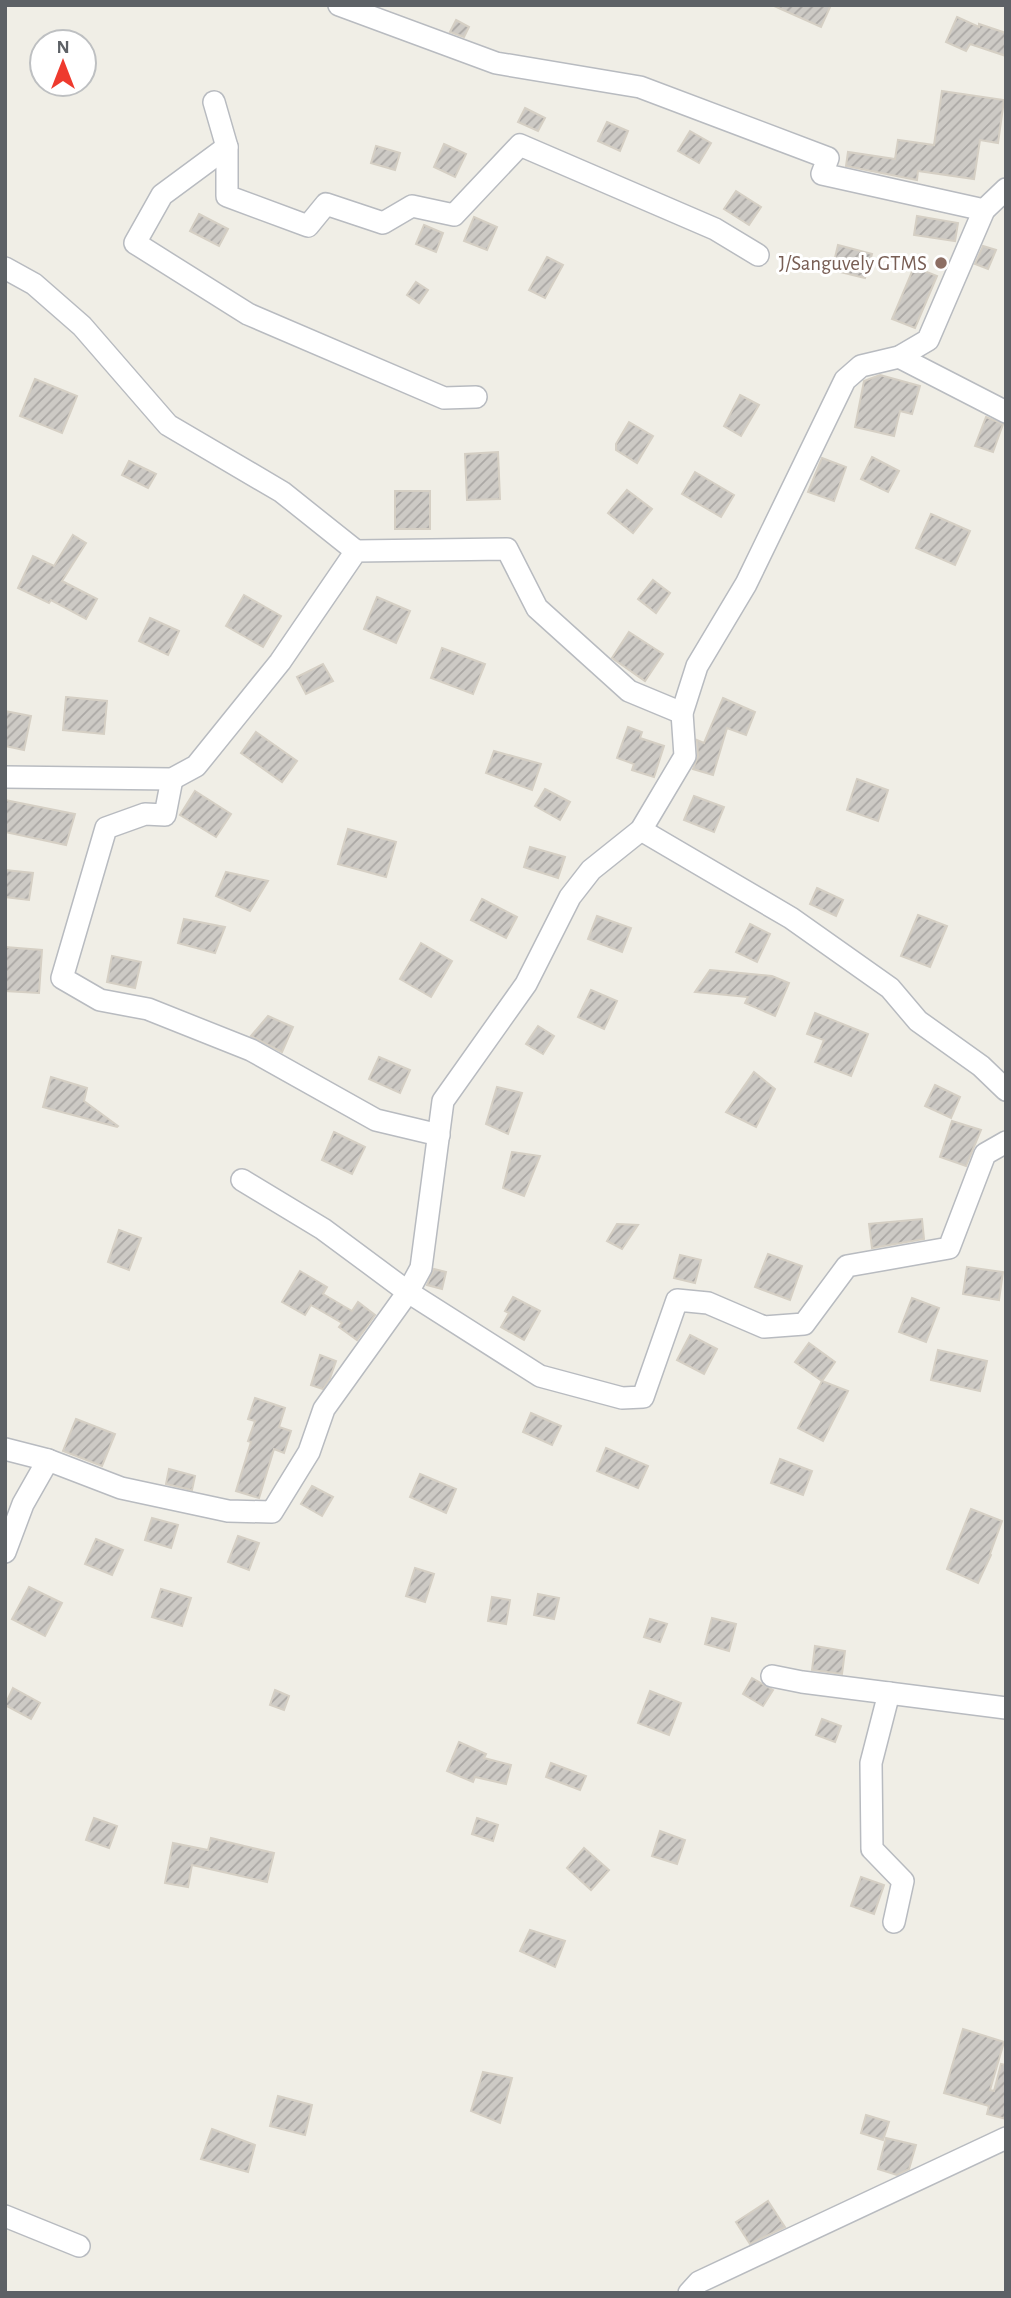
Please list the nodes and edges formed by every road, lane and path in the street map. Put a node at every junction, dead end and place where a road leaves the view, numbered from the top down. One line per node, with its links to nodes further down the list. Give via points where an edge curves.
1 (339, 5): 5 (street, via 496,63 640,87 828,158 822,174)
2 (214, 102): 3 (street)
3 (228, 147): 6 (street, via 228,196 308,226 326,204 383,223 412,206 453,215 520,145 715,229); 9 (street, via 162,195 135,243 248,314 444,398)
4 (1006, 189): 5 (street)
5 (984, 210): 8 (street, via 928,340)
6 (758, 255)
7 (5, 268): 11 (street, via 34,284 82,326 168,425 282,492)
8 (899, 357): 10 (street); 12 (street, via 861,366 845,380 746,584 697,666)
9 (476, 397)
10 (1006, 412)
11 (356, 551): 12 (street, via 507,549 537,608 629,691); 14 (street, via 280,662 196,766)
12 (682, 713): 15 (street, via 685,756)
13 (5, 777): 14 (street)
14 (172, 779): 17 (street, via 165,815 145,814 106,828 62,978 100,1000 148,1009 251,1050 376,1120)
15 (641, 830): 16 (street, via 791,918 890,988 918,1021); 17 (street, via 591,870 570,897 526,984 443,1101)
16 (1006, 1090)
17 (439, 1135): 20 (street, via 421,1268)
18 (1006, 1142): 20 (street, via 985,1154 949,1248 847,1266 804,1324 764,1327 708,1303 677,1300 643,1397 622,1398 540,1376)
19 (242, 1180): 20 (street, via 323,1229)
20 (408, 1292): 22 (street, via 324,1409 309,1452 272,1512 228,1511 121,1488)
21 (5, 1449): 22 (street)
22 (48, 1460): 23 (street, via 23,1504)
23 (5, 1552)
24 (772, 1676): 25 (street)
25 (889, 1693): 26 (street); 27 (street, via 870,1763 872,1849 903,1881)
26 (1006, 1708)
27 (894, 1922)
28 (1006, 2138): 31 (street, via 699,2282)
29 (5, 2216): 30 (street)
30 (79, 2246)
31 (689, 2293)

